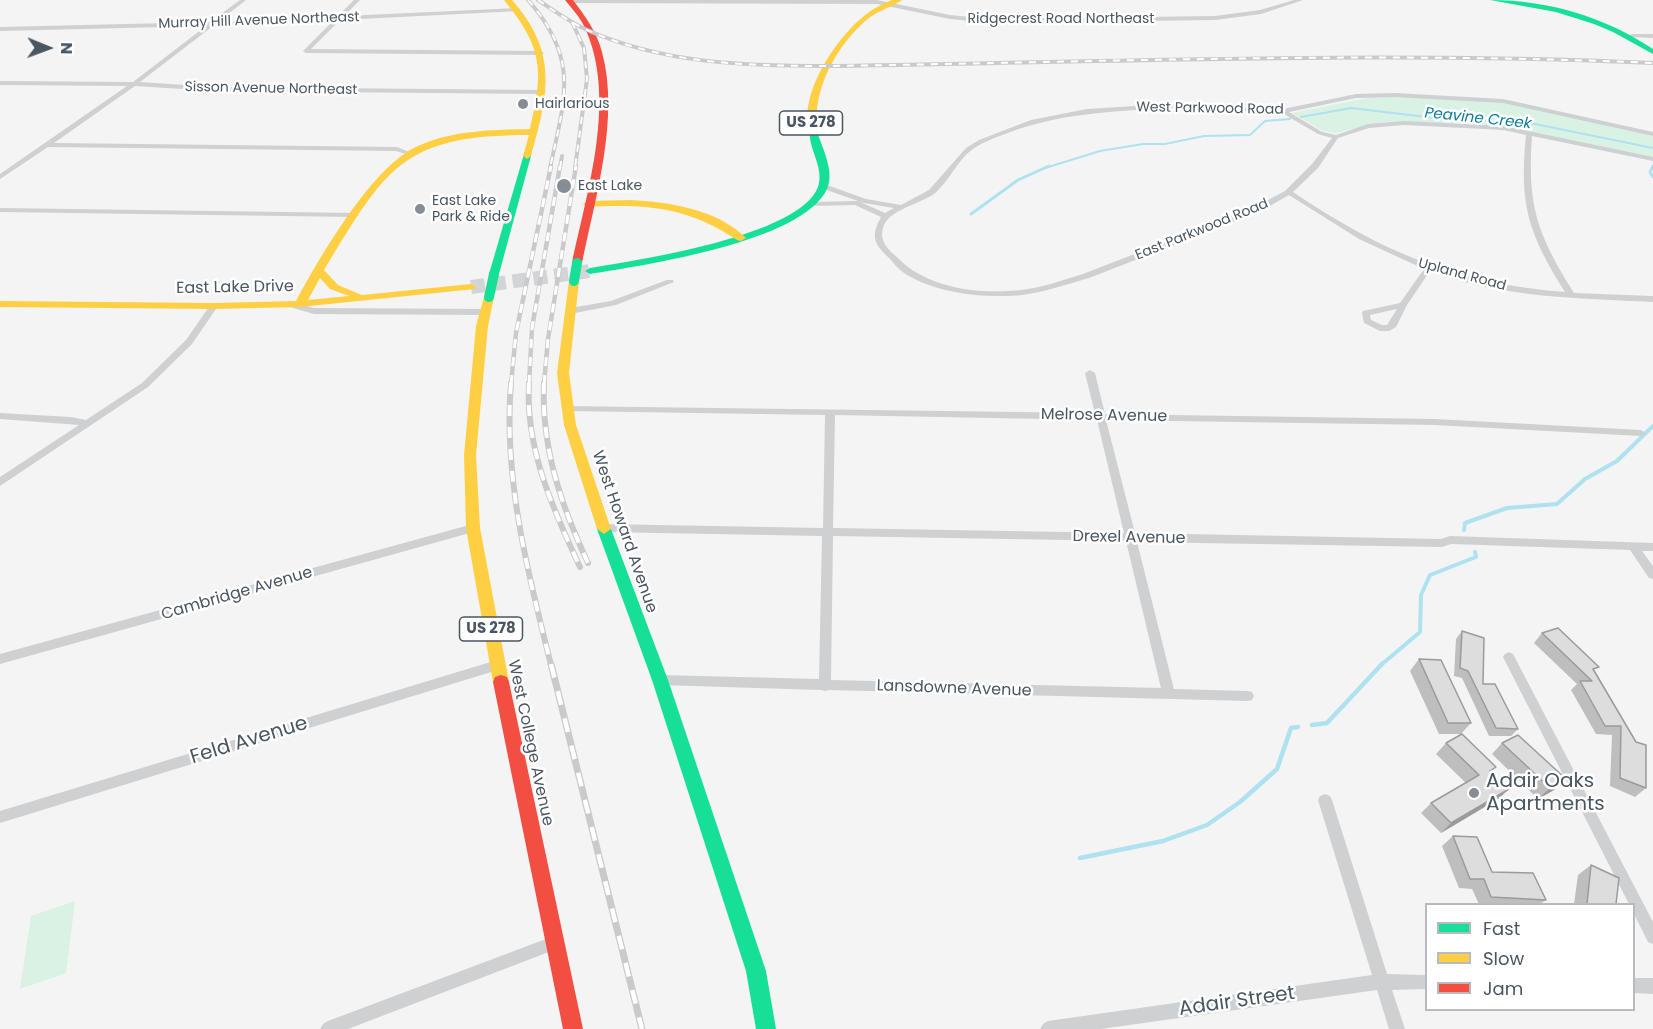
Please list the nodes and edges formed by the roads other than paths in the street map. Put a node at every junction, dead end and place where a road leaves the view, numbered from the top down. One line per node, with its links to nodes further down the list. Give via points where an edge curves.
1 (243, 0): 12 (street)
2 (357, 0): 11 (street)
3 (569, 0): 6 (street, Ridgecrest Road Northeast); 32 (main road, West Howard Avenue, via 592,32 605,88)
4 (1300, 0): 8 (street, Ridgecrest Road Northeast, via 1261,12 1215,18 1021,21 950,18)
5 (1494, 0): 9 (main road)
6 (681, 1): 7 (street, Ridgecrest Road Northeast)
7 (804, 1): 8 (street, Ridgecrest Road Northeast)
8 (894, 2): 30 (main road, US 278, via 861,21 815,90 810,115 825,172)
9 (1519, 2): 14 (main road, via 1588,18)
10 (513, 5): 11 (street, Murray Hill Avenue Northeast); 17 (main road, via 532,29)
11 (341, 18): 12 (street, Murray Hill Avenue Northeast); 17 (street, via 306,51)
12 (212, 24): 13 (street, Murray Hill Avenue Northeast); 19 (street)
13 (0, 29)
14 (1632, 36): 15 (street); 16 (main road)
15 (1653, 36)
16 (1653, 52)
17 (541, 53): 20 (main road)
18 (0, 83): 19 (street, Sisson Avenue Northeast)
19 (134, 84): 20 (street, Sisson Avenue Northeast, via 214,89); 26 (street)
20 (543, 92): 22 (main road)
21 (1283, 111): 24 (street, West Parkwood Road, via 1368,95 1479,99 1527,105); 25 (street, via 1320,133); 34 (street, West Parkwood Road, via 1132,107 1031,122 974,145 932,192)
22 (534, 132): 27 (main road, via 473,133); 52 (main road, West College Avenue / US 278, bridge)
23 (1529, 134): 25 (street, via 1471,125 1404,123 1368,126); 28 (street); 44 (street, via 1525,177 1528,209 1535,232)
24 (1653, 134)
25 (1336, 137): 31 (street, East Parkwood Road)
26 (48, 145): 27 (street, via 397,149); 29 (street)
27 (409, 153): 36 (main road, via 382,174)
28 (1653, 159)
29 (0, 177)
30 (824, 186): 33 (main road); 34 (street, via 864,201)
31 (1289, 192): 37 (street, East Parkwood Road, via 1256,210 1086,276 1009,294 963,291 906,271 887,254 878,238); 39 (street, Upland Road, via 1391,254)
32 (588, 204): 38 (main road, via 647,201 681,206 713,218); 51 (main road, West Howard Avenue, bridge)
33 (812, 204): 37 (street, via 856,203); 38 (main road)
34 (900, 207): 37 (street, West Parkwood Road)
35 (0, 210): 36 (street)
36 (355, 215): 40 (main road)
37 (885, 216)
38 (741, 238): 41 (main road, via 646,262)
39 (1428, 268): 44 (street, Upland Road, via 1494,286); 49 (street)
40 (318, 270): 45 (main road, via 331,287); 48 (main road)
41 (590, 271)
42 (670, 282): 51 (street, via 613,303)
43 (471, 287): 45 (main road, East Lake Drive)
44 (1571, 295): 46 (street, Upland Road)
45 (375, 297): 48 (main road, East Lake Drive)
46 (1653, 299)
47 (0, 304): 50 (main road, East Lake Drive)
48 (296, 304): 50 (main road, East Lake Drive); 52 (street, via 314,311)
49 (1402, 305)
50 (214, 306): 58 (street, via 169,363)
51 (570, 310): 54 (main road, West Howard Avenue, via 563,373)
52 (485, 312): 61 (main road, West College Avenue / US 278, via 470,460)
53 (1090, 373): 57 (street)
54 (567, 408): 55 (street, Melrose Avenue); 62 (main road, West Howard Avenue)
55 (830, 412): 57 (street, Melrose Avenue); 63 (street)
56 (0, 416): 58 (street)
57 (1101, 416): 59 (street, Melrose Avenue, via 1435,422); 64 (street)
58 (87, 423): 60 (street)
59 (1641, 433)
60 (0, 482)
61 (473, 528): 69 (street, Cambridge Avenue); 70 (main road, West College Avenue / US 278)
62 (604, 528): 63 (street, Drexel Avenue); 71 (main road, West Howard Avenue)
63 (828, 533): 64 (street, Drexel Avenue); 72 (street)
64 (1130, 538): 65 (street, Drexel Avenue, via 1442,543 1450,540); 73 (street)
65 (1633, 546): 66 (street, Drexel Avenue); 67 (street)
66 (1653, 547)
67 (1653, 575)
68 (1509, 657): 77 (street)
69 (0, 659)
70 (497, 665): 76 (street, Feld Avenue); 78 (main road, West College Avenue / US 278)
71 (660, 680): 72 (street, Lansdowne Avenue); 85 (main road, West Howard Avenue, via 756,970)
72 (825, 686): 73 (street, Lansdowne Avenue)
73 (1169, 695): 74 (street, Lansdowne Avenue)
74 (1248, 696)
75 (1325, 800): 79 (street)
76 (0, 817)
77 (1653, 937)
78 (554, 943): 83 (street); 84 (main road, West College Avenue / US 278)
79 (1381, 982): 80 (street, Adair Street); 86 (street, Adair Street); 87 (street)
80 (1425, 982)
81 (1635, 986): 82 (street)
82 (1653, 986)
83 (328, 1029)
84 (573, 1029)
85 (766, 1029)
86 (1047, 1029)
87 (1397, 1029)

